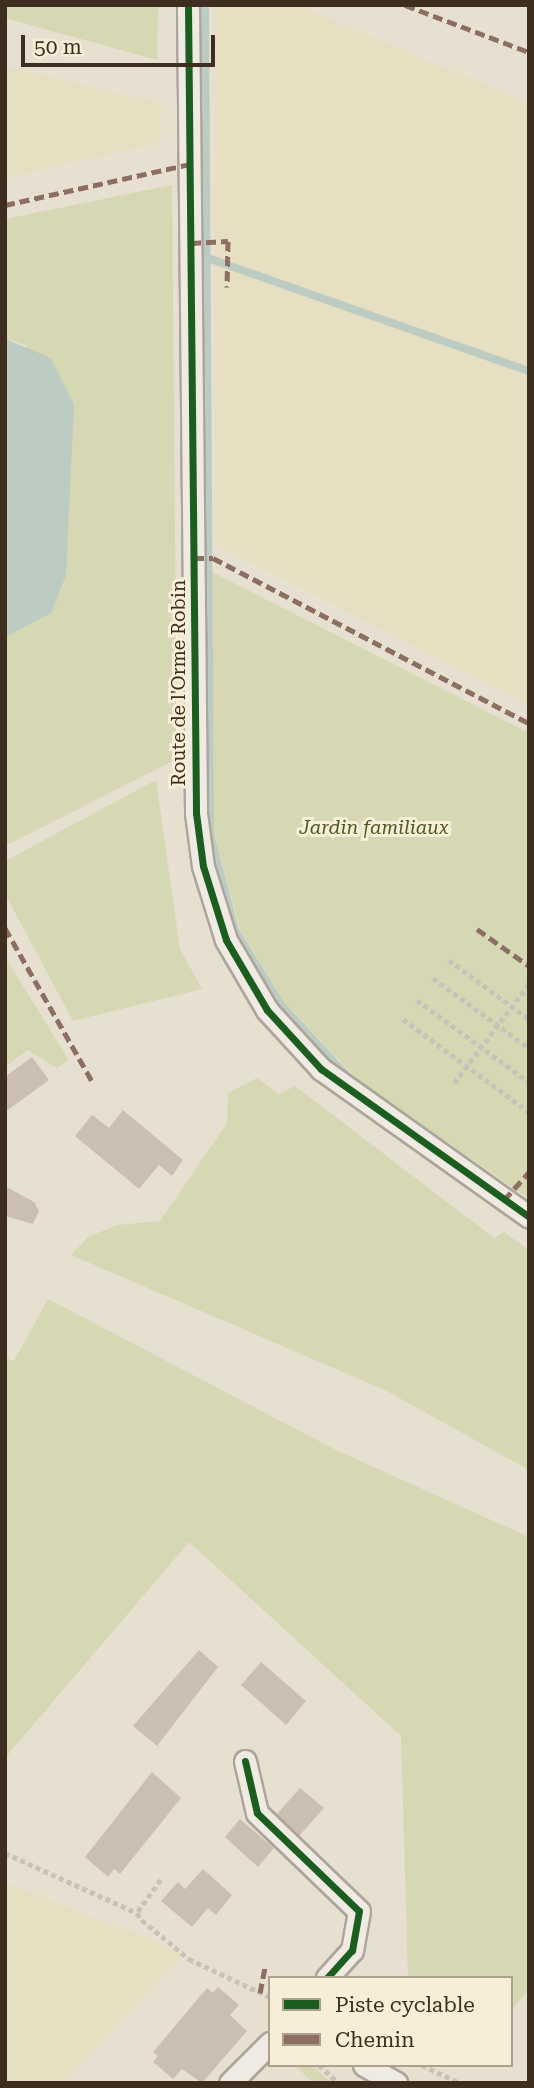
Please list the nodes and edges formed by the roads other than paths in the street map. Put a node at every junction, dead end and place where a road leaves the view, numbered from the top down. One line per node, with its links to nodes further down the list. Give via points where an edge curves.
1 (188, 5): 2 (street, Route de l'Orme Robin, via 195,813 203,866 233,951 267,1010 321,1069)
2 (529, 1217)
3 (245, 1761): 4 (street, via 257,1813 359,1911 352,1950)
4 (329, 1976)
5 (268, 2045): 7 (street)
6 (367, 2067): 8 (street)
7 (230, 2083)
8 (396, 2083)

